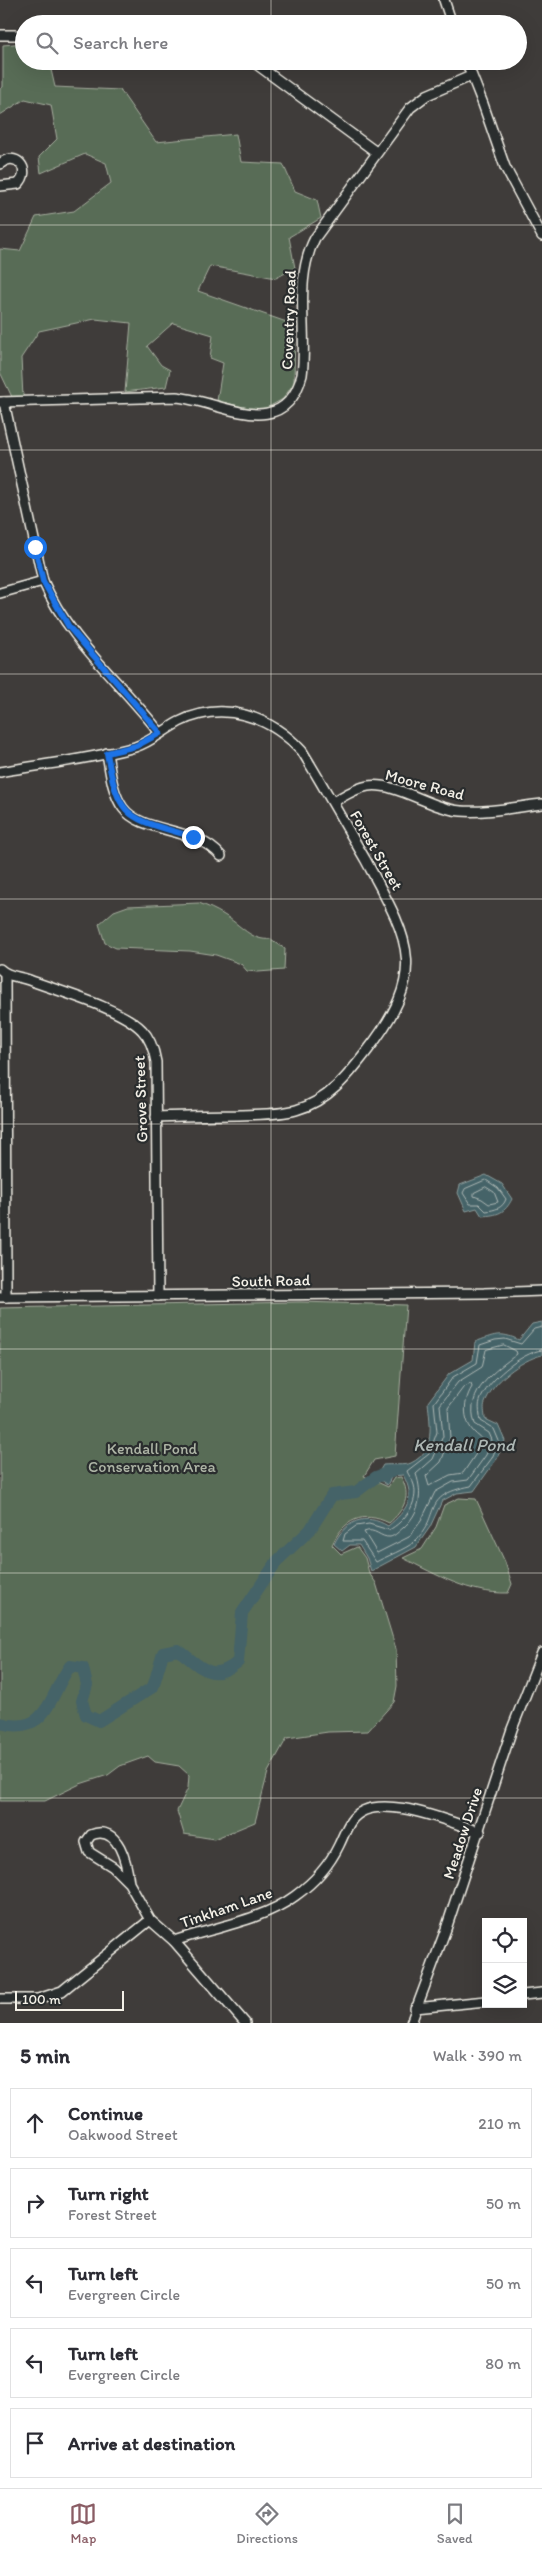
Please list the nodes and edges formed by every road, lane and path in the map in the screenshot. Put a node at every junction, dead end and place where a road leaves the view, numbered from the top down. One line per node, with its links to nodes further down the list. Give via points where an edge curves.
1 (444, 0): 2 (street)
2 (449, 15)
3 (0, 35): 4 (street)
4 (15, 35)
5 (264, 70): 8 (street)
6 (469, 70): 7 (street)
7 (471, 76): 8 (street, Coventry Road, via 415,102); 11 (street, via 505,168)
8 (376, 152): 12 (street, Coventry Road, via 308,252 303,275 302,375 297,389 283,406 270,413 255,415 240,414 197,399 176,396)
9 (0, 164): 10 (street, via 14,159 20,162 24,171 18,184)
10 (0, 186)
11 (542, 236)
12 (2, 402): 13 (street)
13 (43, 581): 14 (street); 15 (street, via 69,627)
14 (0, 593)
15 (160, 733): 16 (street, Forest Street, via 136,746); 18 (street, Forest Street, via 181,721 213,712 230,712 263,720 291,739 302,751)
16 (107, 753): 17 (street, Forest Street); 20 (street, via 120,802 131,816 204,840)
17 (0, 772)
18 (333, 802): 19 (street, Moore Road, via 370,785 460,811); 22 (street, Forest Street, via 391,906 404,937 406,970 403,987 390,1018 349,1073 325,1097 310,1106 276,1113)
19 (542, 804)
20 (221, 856)
21 (3, 972): 22 (street, Grove Street, via 106,1009 137,1025 148,1038 154,1054); 25 (street)
22 (156, 1117): 24 (street, Grove Street)
23 (542, 1291): 24 (street, South Road)
24 (158, 1296): 25 (street, South Road)
25 (3, 1297)
26 (542, 1653): 27 (street, Meadow Drive, via 512,1729)
27 (480, 1832): 30 (street, Tinkham Lane, via 396,1808 380,1807 360,1812 351,1821 331,1861 295,1896 265,1912); 35 (street, Meadow Drive)
28 (129, 1883): 28 (street, via 126,1861 112,1837 103,1833 91,1835 86,1842 89,1852 114,1867); 29 (street)
29 (150, 1920): 30 (street); 33 (street, via 62,1991 38,1999)
30 (174, 1941): 36 (street)
31 (542, 1993): 32 (street)
32 (527, 1995)
33 (0, 1999)
34 (482, 2001): 35 (street)
35 (416, 2008): 37 (street, Meadow Drive)
36 (245, 2023)
37 (410, 2023)

